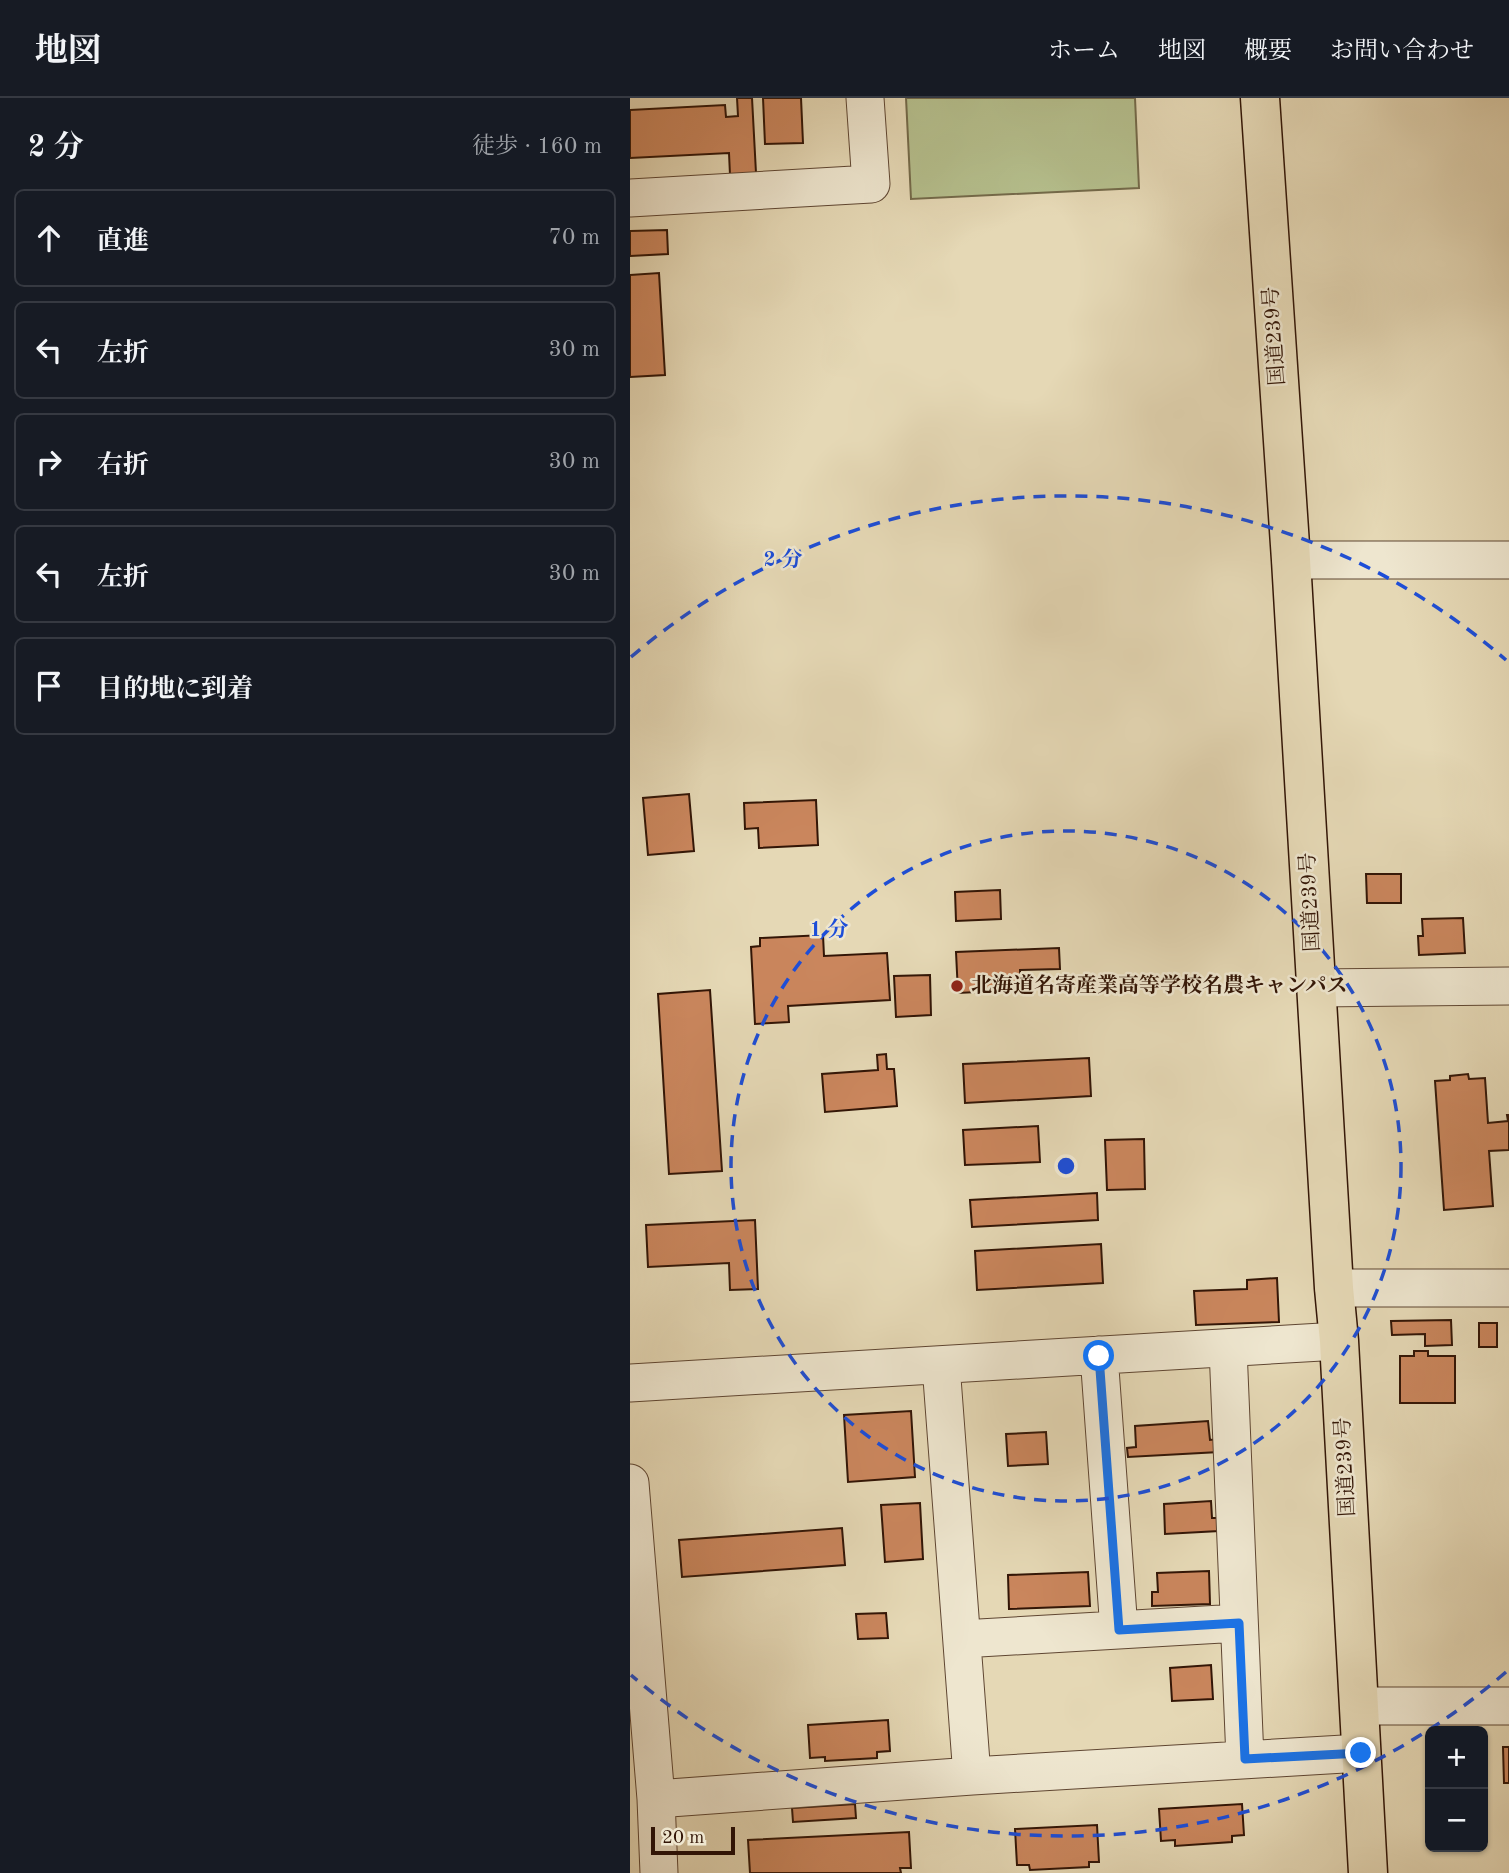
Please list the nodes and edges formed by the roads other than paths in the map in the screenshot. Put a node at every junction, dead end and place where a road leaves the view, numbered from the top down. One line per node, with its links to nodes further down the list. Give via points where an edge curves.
1 (864, 98): 3 (street, via 871,184)
2 (1259, 98): 4 (highway, 国道239号)
3 (630, 198)
4 (1291, 560): 5 (street); 7 (highway, 国道239号)
5 (1509, 560)
6 (1509, 986): 7 (street)
7 (1316, 988): 8 (highway, 国道239号)
8 (1334, 1287): 9 (street); 10 (highway, 国道239号)
9 (1509, 1287)
10 (1339, 1341): 11 (street); 19 (highway, 国道239号)
11 (1228, 1349): 12 (street); 16 (street)
12 (1099, 1356): 13 (street); 17 (street)
13 (941, 1365): 14 (street); 18 (street)
14 (630, 1383)
15 (630, 1483): 24 (street)
16 (1239, 1623): 17 (street); 22 (street)
17 (1119, 1630): 18 (street)
18 (962, 1639): 23 (street)
19 (1360, 1706): 20 (street); 21 (highway, 国道239号)
20 (1509, 1706)
21 (1361, 1753): 22 (street); 26 (highway, 国道239号)
22 (1245, 1759): 23 (street)
23 (972, 1776): 24 (street)
24 (648, 1821): 25 (street)
25 (659, 1873)
26 (1368, 1873)

